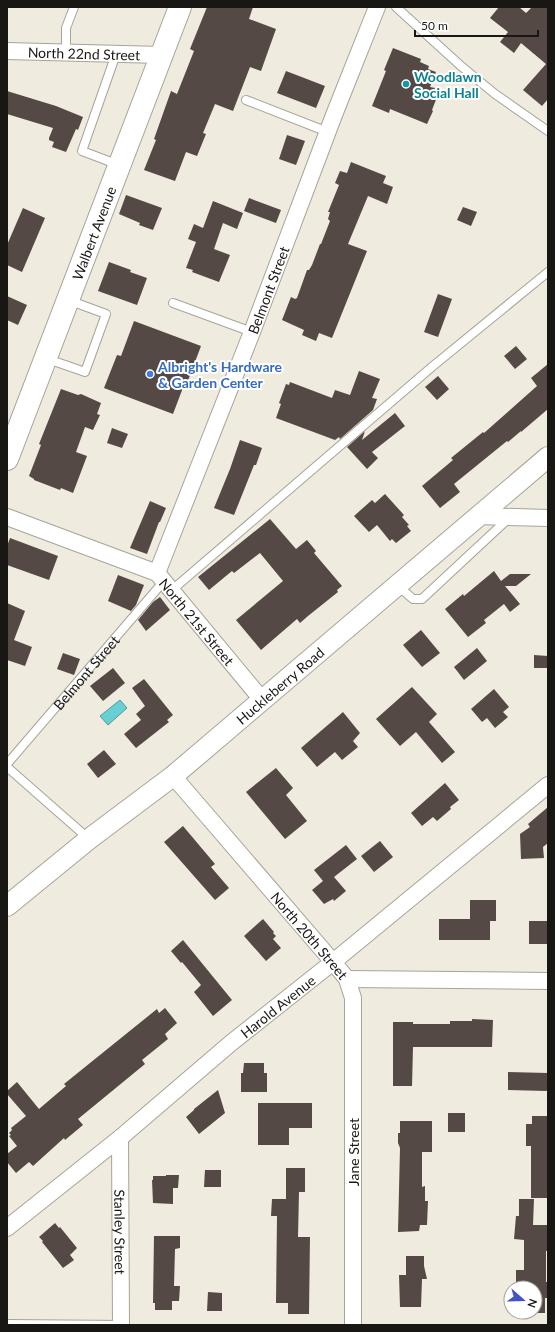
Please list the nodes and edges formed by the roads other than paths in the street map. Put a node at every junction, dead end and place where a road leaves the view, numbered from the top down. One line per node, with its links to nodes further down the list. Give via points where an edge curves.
1 (74, 7): 6 (lane, via 66,28)
2 (180, 7): 8 (main road, Walbert Avenue)
3 (377, 7): 11 (street, Belmont Street)
4 (396, 7): 10 (lane, via 495,94)
5 (7, 51): 6 (street, North 22nd Street)
6 (66, 52): 7 (street, North 22nd Street)
7 (116, 54): 8 (street, North 22nd Street); 12 (lane, via 82,151)
8 (161, 55): 12 (main road, Walbert Avenue)
9 (246, 100): 11 (lane)
10 (548, 131)
11 (328, 132): 16 (street, Belmont Street)
12 (119, 165): 14 (main road, Walbert Avenue)
13 (548, 272): 24 (lane)
14 (68, 300): 17 (main road, Walbert Avenue); 17 (lane, via 106,314 84,372)
15 (173, 303): 16 (lane)
16 (252, 332): 24 (street, Belmont Street)
17 (45, 358): 19 (main road, Walbert Avenue)
18 (548, 457): 20 (street, Huckleberry Road)
19 (7, 459)
20 (477, 516): 22 (street); 25 (street, Huckleberry Road)
21 (7, 517): 24 (street, North 21st Street)
22 (510, 517): 23 (street); 25 (lane, via 422,599 413,599)
23 (548, 518)
24 (164, 581): 26 (street, North 21st Street); 27 (lane, Belmont Street)
25 (397, 586): 26 (street, Huckleberry Road)
26 (263, 700): 29 (street, Huckleberry Road)
27 (7, 764)
28 (7, 767): 31 (lane)
29 (173, 776): 31 (street, Huckleberry Road); 33 (street, North 20th Street)
30 (548, 785): 33 (street, Harold Avenue)
31 (89, 839): 32 (street, Huckleberry Road)
32 (7, 906)
33 (333, 962): 34 (street, North 20th Street); 36 (street, Harold Avenue, via 231,1043)
34 (346, 979): 35 (street, North 20th Street); 41 (street, Jane Street, via 353,998)
35 (548, 981)
36 (120, 1138): 37 (street, Harold Avenue); 39 (street, Stanley Street)
37 (7, 1228)
38 (7, 1324): 39 (lane)
39 (121, 1325): 40 (lane)
40 (129, 1325)
41 (353, 1325)

